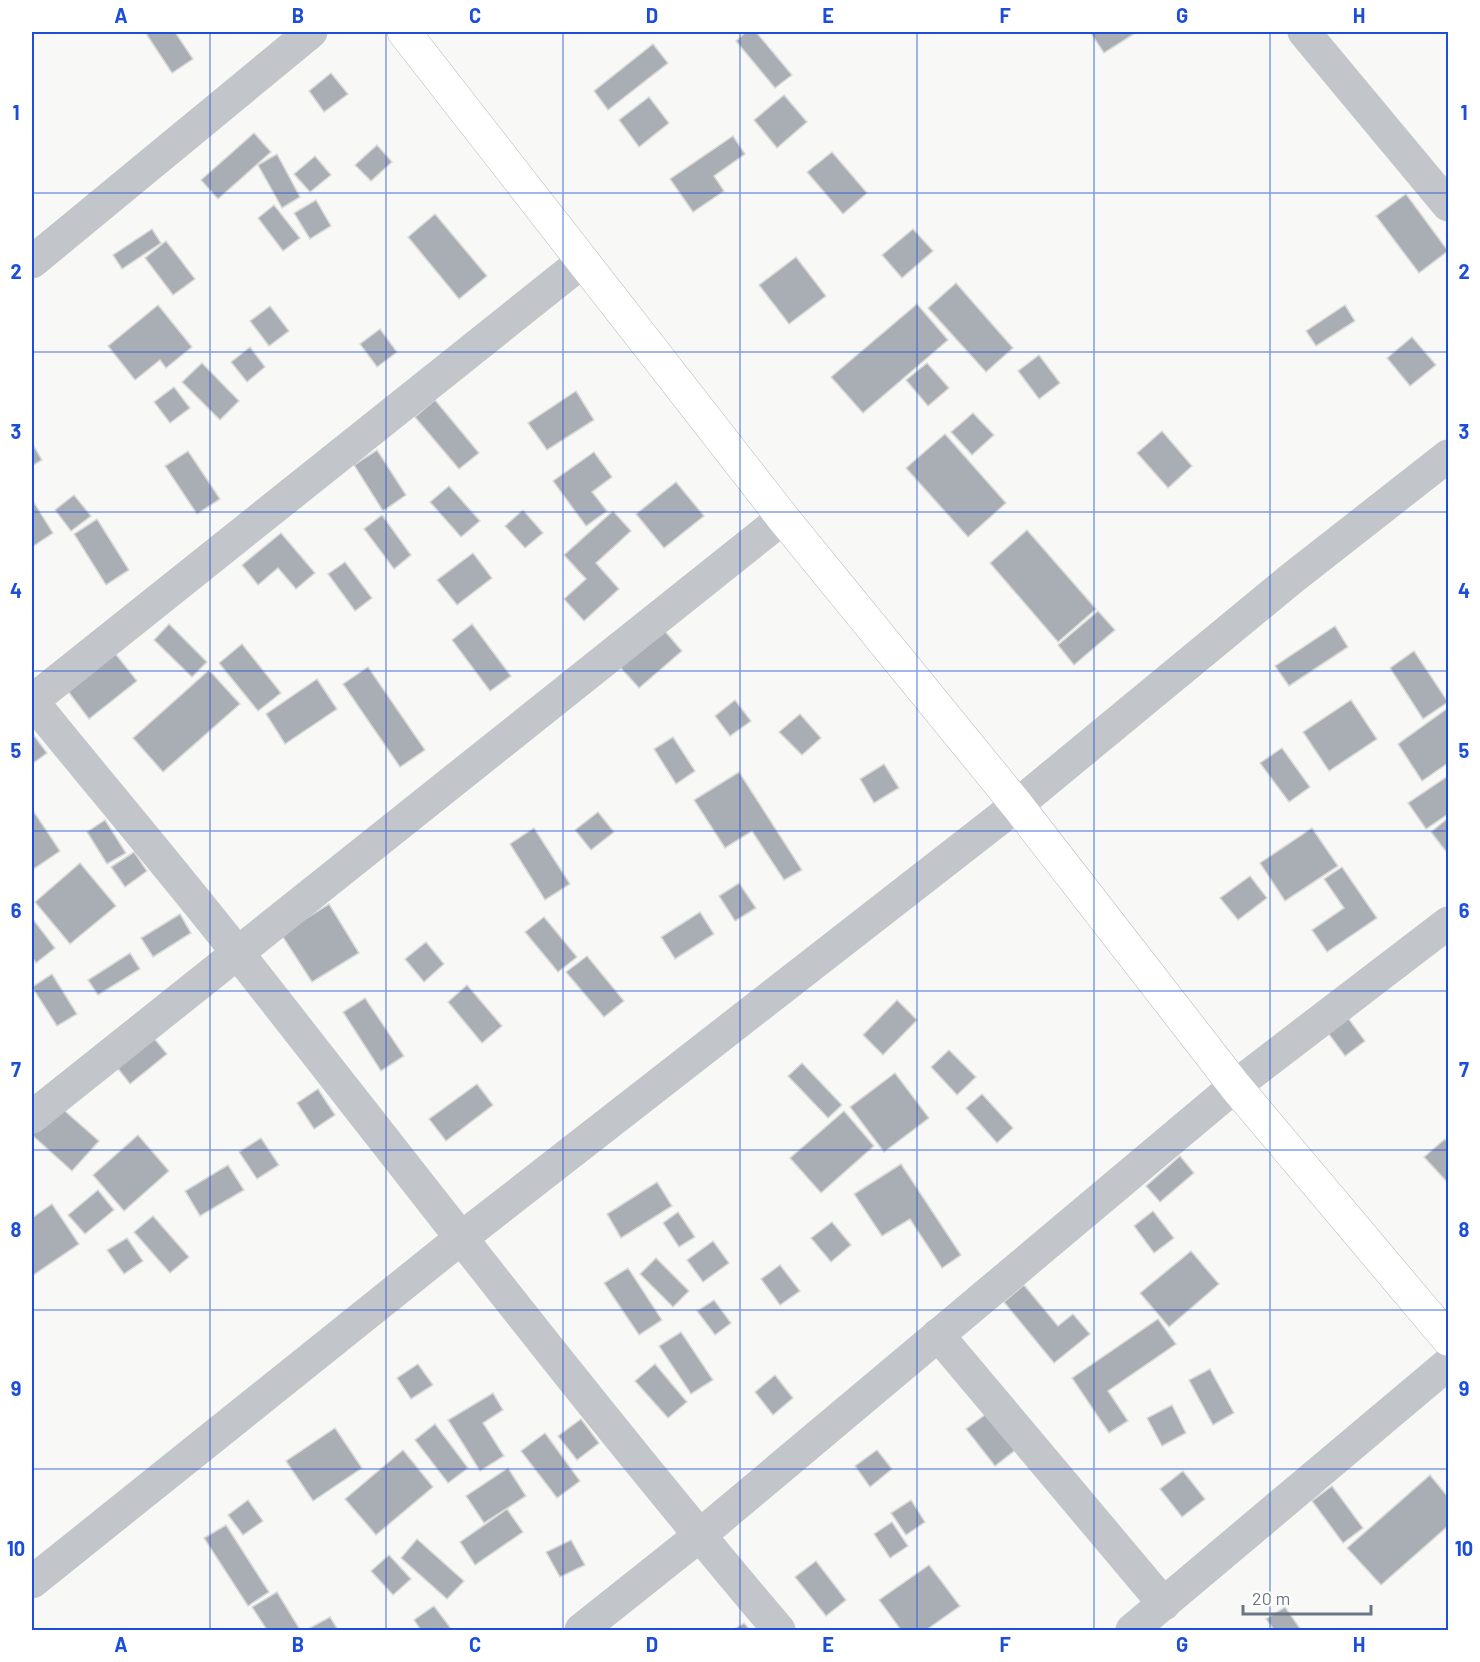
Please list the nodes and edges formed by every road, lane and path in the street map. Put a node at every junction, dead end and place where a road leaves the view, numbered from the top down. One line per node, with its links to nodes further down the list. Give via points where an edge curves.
1 (311, 32): 6 (street)
2 (404, 32): 5 (street)
3 (1304, 32): 4 (street)
4 (1449, 205)
5 (583, 261): 8 (street); 9 (street)
6 (32, 262)
7 (1449, 456): 10 (street, via 1291,579)
8 (783, 518): 10 (street); 12 (street)
9 (32, 701): 12 (street)
10 (1017, 805): 13 (street); 15 (street)
11 (1449, 923): 13 (street)
12 (238, 954): 14 (street); 15 (street)
13 (1235, 1086): 16 (street); 17 (street)
14 (32, 1117)
15 (460, 1239): 19 (street); 20 (street)
16 (938, 1335): 19 (street); 21 (street)
17 (1449, 1338)
18 (1449, 1364): 21 (street)
19 (699, 1536): 22 (street); 23 (street)
20 (32, 1582)
21 (1164, 1604): 24 (street)
22 (581, 1630)
23 (779, 1630)
24 (1132, 1630)

